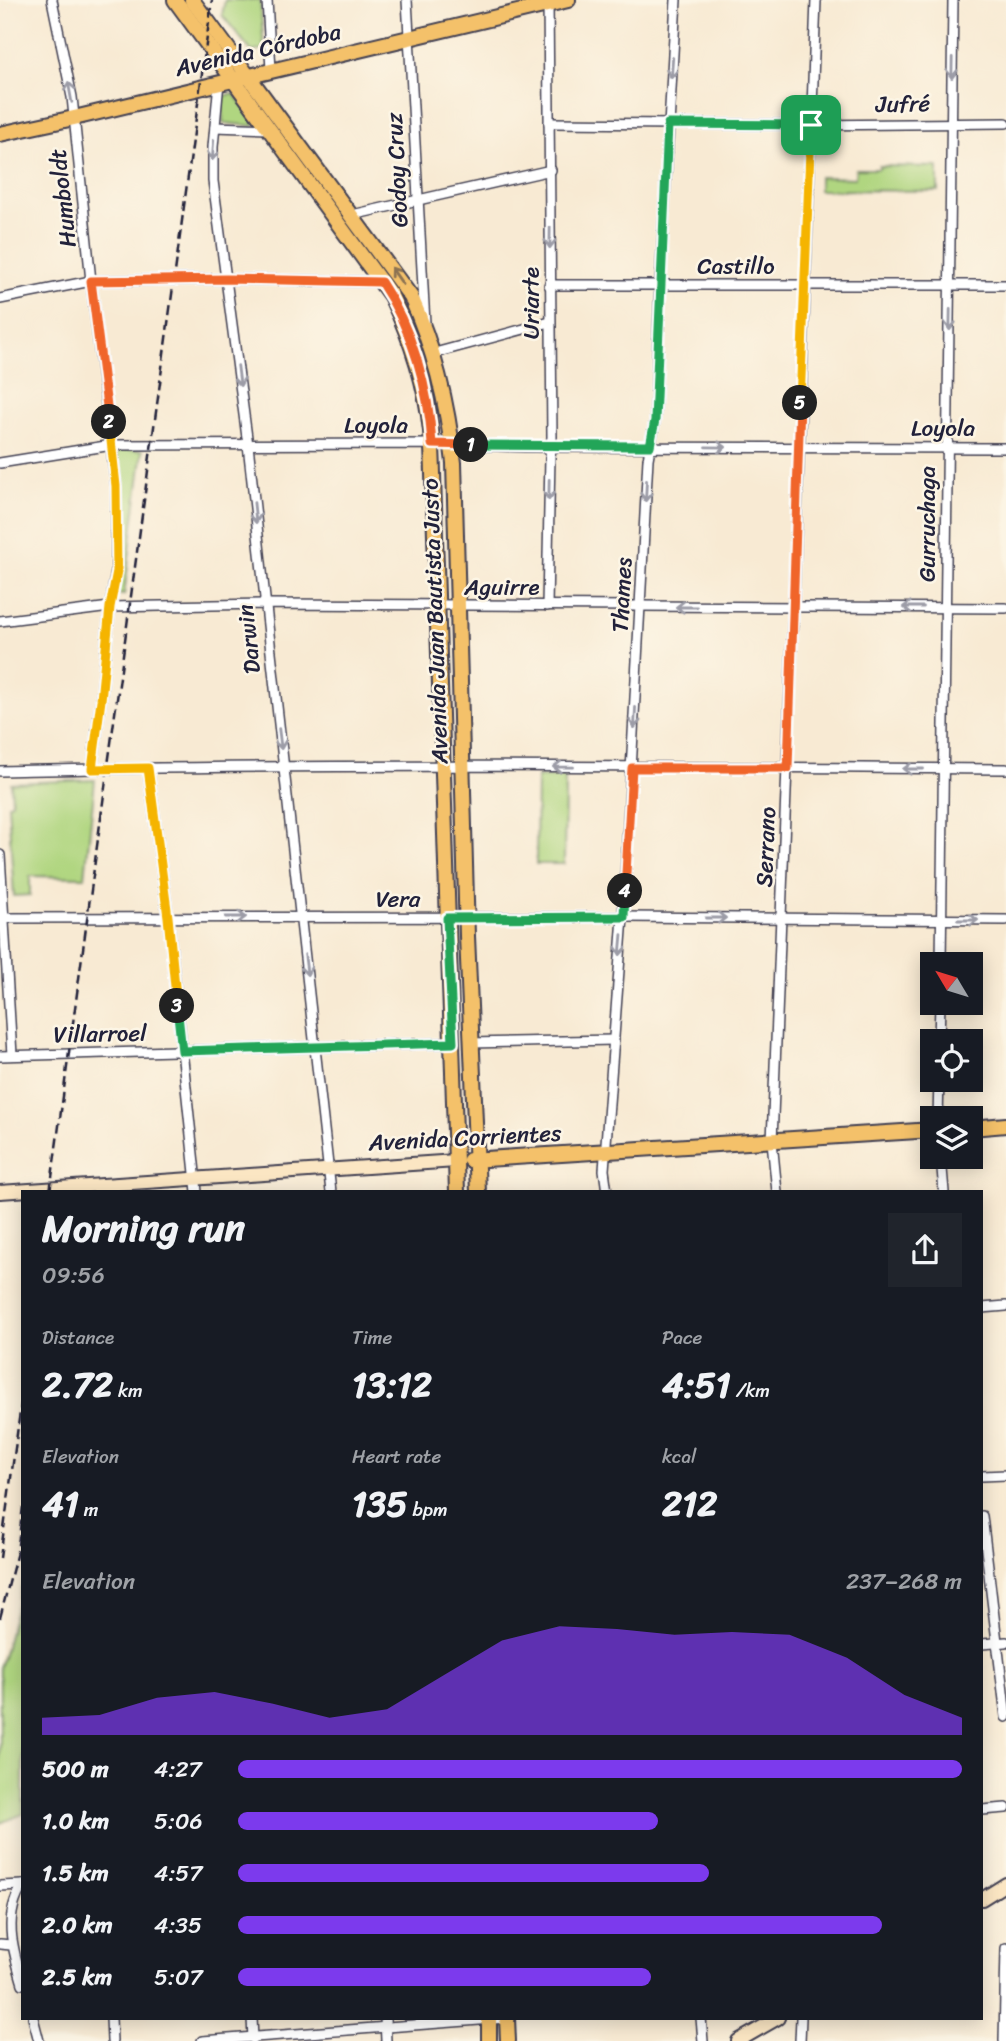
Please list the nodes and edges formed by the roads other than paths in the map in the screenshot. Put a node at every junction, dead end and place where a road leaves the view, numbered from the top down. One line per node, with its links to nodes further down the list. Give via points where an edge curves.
1 (52, 0): 15 (street, Humboldt, one-way to 1)
2 (174, 0): 14 (main road, Avenida Juan Bautista Justo)
3 (192, 0): 13 (main road, Avenida Juan Bautista Justo)
4 (267, 0): 12 (street)
5 (407, 0): 11 (street, Godoy Cruz)
6 (568, 0): 10 (main road, Avenida Córdoba)
7 (676, 0): 19 (street, Thames, one-way to 19)
8 (816, 0): 20 (street, Serrano)
9 (953, 0): 17 (street, Gurruchaga, one-way to 17)
10 (548, 2): 11 (main road, Avenida Córdoba); 16 (street, Uriarte)
11 (410, 38): 12 (main road, Avenida Córdoba); 25 (street, Godoy Cruz)
12 (271, 70): 13 (main road, Avenida Córdoba)
13 (248, 76): 14 (main road, Avenida Córdoba); 26 (main road, Avenida Juan Bautista Justo)
14 (225, 81): 15 (main road, Avenida Córdoba); 21 (street, Darwin); 22 (main road, Avenida Juan Bautista Justo)
15 (74, 118): 23 (main road, Avenida Córdoba); 28 (street, Humboldt)
16 (550, 122): 19 (street, Jufré); 24 (street, Uriarte)
17 (951, 122): 18 (street, Jufré); 20 (street, Jufré); 30 (street, Gurruchaga)
18 (1006, 122)
19 (668, 124): 20 (street, Jufré); 34 (street, Thames)
20 (811, 125): 32 (street, Serrano)
21 (215, 127): 22 (street); 27 (street, Darwin, one-way to 27, via 212,174)
22 (268, 129): 29 (main road, Avenida Juan Bautista Justo)
23 (0, 134)
24 (551, 170): 25 (street); 31 (street, Uriarte, one-way to 31)
25 (418, 199): 26 (street); 37 (street, Godoy Cruz)
26 (352, 215): 37 (main road, Avenida Juan Bautista Justo, one-way to 26, via 411,297)
27 (227, 279): 28 (street); 29 (street); 41 (street, Darwin, one-way to 41)
28 (91, 281): 35 (street); 40 (street, Humboldt)
29 (381, 282): 39 (main road, Avenida Juan Bautista Justo, via 413,352)
30 (950, 284): 32 (street, Castillo); 33 (street, Castillo); 46 (street, Gurruchaga, one-way to 46)
31 (549, 285): 34 (street, Castillo); 36 (street, Uriarte)
32 (806, 285): 34 (street, Castillo); 45 (street, Serrano)
33 (1006, 285)
34 (660, 286): 43 (street, Thames)
35 (0, 299)
36 (550, 322): 38 (street); 44 (street, Uriarte)
37 (426, 337): 38 (main road, Avenida Juan Bautista Justo)
38 (431, 354): 42 (main road, Avenida Juan Bautista Justo)
39 (432, 444): 41 (street, Loyola); 42 (street, Loyola); 50 (main road, Avenida Juan Bautista Justo)
40 (111, 445): 41 (street, Loyola); 48 (street, Loyola); 53 (street, Humboldt, via 118,543)
41 (248, 445): 49 (street, Darwin, one-way to 49)
42 (452, 445): 44 (street, Loyola); 51 (main road, Avenida Juan Bautista Justo)
43 (650, 446): 44 (street, Loyola); 45 (street, Loyola, one-way to 45); 54 (street, Thames, one-way to 54)
44 (550, 447): 52 (street, Uriarte, one-way to 52)
45 (798, 448): 46 (street, Loyola); 56 (street, Serrano)
46 (947, 448): 47 (street, Loyola); 55 (street, Gurruchaga)
47 (1006, 448)
48 (0, 463)
49 (264, 604): 50 (street, Aguirre); 53 (street, Aguirre); 61 (street, Darwin, one-way to 61)
50 (437, 606): 51 (street, Aguirre); 59 (main road, Avenida Juan Bautista Justo)
51 (457, 606): 52 (street, Aguirre); 60 (main road, Avenida Juan Bautista Justo)
52 (547, 606): 54 (street, Aguirre)
53 (110, 607): 58 (street, Aguirre); 65 (street, Humboldt)
54 (641, 607): 56 (street, Aguirre, one-way to 54); 63 (street, Thames, one-way to 63)
55 (946, 607): 56 (street, Aguirre, one-way to 56); 57 (street, Aguirre); 66 (street, Gurruchaga)
56 (794, 608): 64 (street, Serrano)
57 (1006, 608)
58 (0, 621)
59 (444, 765): 60 (street); 61 (street); 74 (main road, Avenida Juan Bautista Justo)
60 (462, 765): 63 (street, one-way to 60); 75 (main road, Avenida Juan Bautista Justo)
61 (283, 766): 62 (street); 73 (street, Darwin)
62 (148, 768): 65 (street); 70 (street)
63 (632, 768): 64 (street); 71 (street, Thames)
64 (788, 768): 66 (street, one-way to 64); 76 (street, Serrano)
65 (92, 769): 68 (street)
66 (943, 769): 67 (street); 77 (street, Gurruchaga)
67 (1006, 769)
68 (0, 771)
69 (0, 855): 72 (street)
70 (168, 917): 72 (street, Vera); 73 (street, Vera, one-way to 73); 84 (street)
71 (624, 917): 75 (street, Vera); 76 (street, Vera, one-way to 76); 80 (street, Thames, one-way to 80)
72 (2, 918): 85 (street)
73 (301, 918): 74 (street, Vera); 83 (street, Darwin, one-way to 83)
74 (447, 918): 75 (street, Vera); 81 (main road, Avenida Juan Bautista Justo)
75 (466, 918): 82 (main road, Avenida Juan Bautista Justo)
76 (782, 918): 77 (street, Vera); 90 (street, Serrano)
77 (942, 920): 78 (street, Vera, one-way to 78); 79 (street, Gurruchaga)
78 (1006, 920)
79 (941, 952)
80 (614, 1040): 82 (street); 91 (street, Thames)
81 (453, 1043): 83 (street, Villarroel); 93 (main road, Avenida Juan Bautista Justo)
82 (470, 1043): 92 (main road, Avenida Juan Bautista Justo)
83 (316, 1047): 84 (street, Villarroel); 94 (street, Darwin)
84 (182, 1051): 85 (street, Villarroel); 96 (street)
85 (12, 1055): 86 (street, Villarroel)
86 (0, 1056)
87 (1006, 1125): 88 (main road)
88 (983, 1127)
89 (920, 1131): 90 (main road, Avenida Corrientes)
90 (772, 1141): 91 (main road, Avenida Corrientes); 104 (street, Serrano)
91 (606, 1152): 92 (main road, Avenida Corrientes); 103 (street, Thames)
92 (477, 1160): 93 (main road, Avenida Corrientes); 102 (main road, Avenida Juan Bautista Justo)
93 (456, 1161): 94 (main road, Avenida Corrientes); 101 (main road, Avenida Juan Bautista Justo)
94 (330, 1169): 96 (main road, Avenida Corrientes); 100 (street, Darwin)
95 (942, 1169): 105 (street)
96 (196, 1178): 98 (main road, Avenida Corrientes); 99 (street)
97 (21, 1190): 106 (main road, Avenida Corrientes)
98 (28, 1190)
99 (197, 1190)
100 (331, 1190)
101 (457, 1190)
102 (478, 1190)
103 (607, 1190)
104 (777, 1190)
105 (944, 1190)
106 (0, 1192)
107 (1006, 1306): 108 (street)
108 (983, 1308)
109 (1006, 1475): 110 (street)
110 (983, 1476)
111 (983, 1523): 112 (street)
112 (1001, 1642): 113 (street); 114 (street)
113 (983, 1644)
114 (1006, 1717)
115 (1006, 1808): 116 (street)
116 (983, 1810)
117 (1006, 1884): 121 (main road)
118 (21, 1885): 119 (street)
119 (0, 1886)
120 (21, 1888): 123 (street, via 11,1910)
121 (983, 1898)
122 (0, 1944): 123 (street)
123 (11, 1945): 125 (street)
124 (1006, 1948): 146 (street)
125 (21, 1978)
126 (34, 2020): 137 (street)
127 (111, 2020): 138 (street)
128 (252, 2020): 136 (street)
129 (463, 2020): 135 (street)
130 (489, 2020): 141 (main road)
131 (507, 2020): 142 (main road)
132 (701, 2020): 143 (street)
133 (774, 2020): 144 (main road)
134 (801, 2020): 145 (street)
135 (385, 2023): 136 (street); 140 (street)
136 (253, 2038): 139 (street)
137 (39, 2041)
138 (112, 2041)
139 (202, 2041)
140 (386, 2041)
141 (489, 2041)
142 (508, 2041)
143 (703, 2041)
144 (737, 2041)
145 (800, 2041)
146 (1004, 2041)

